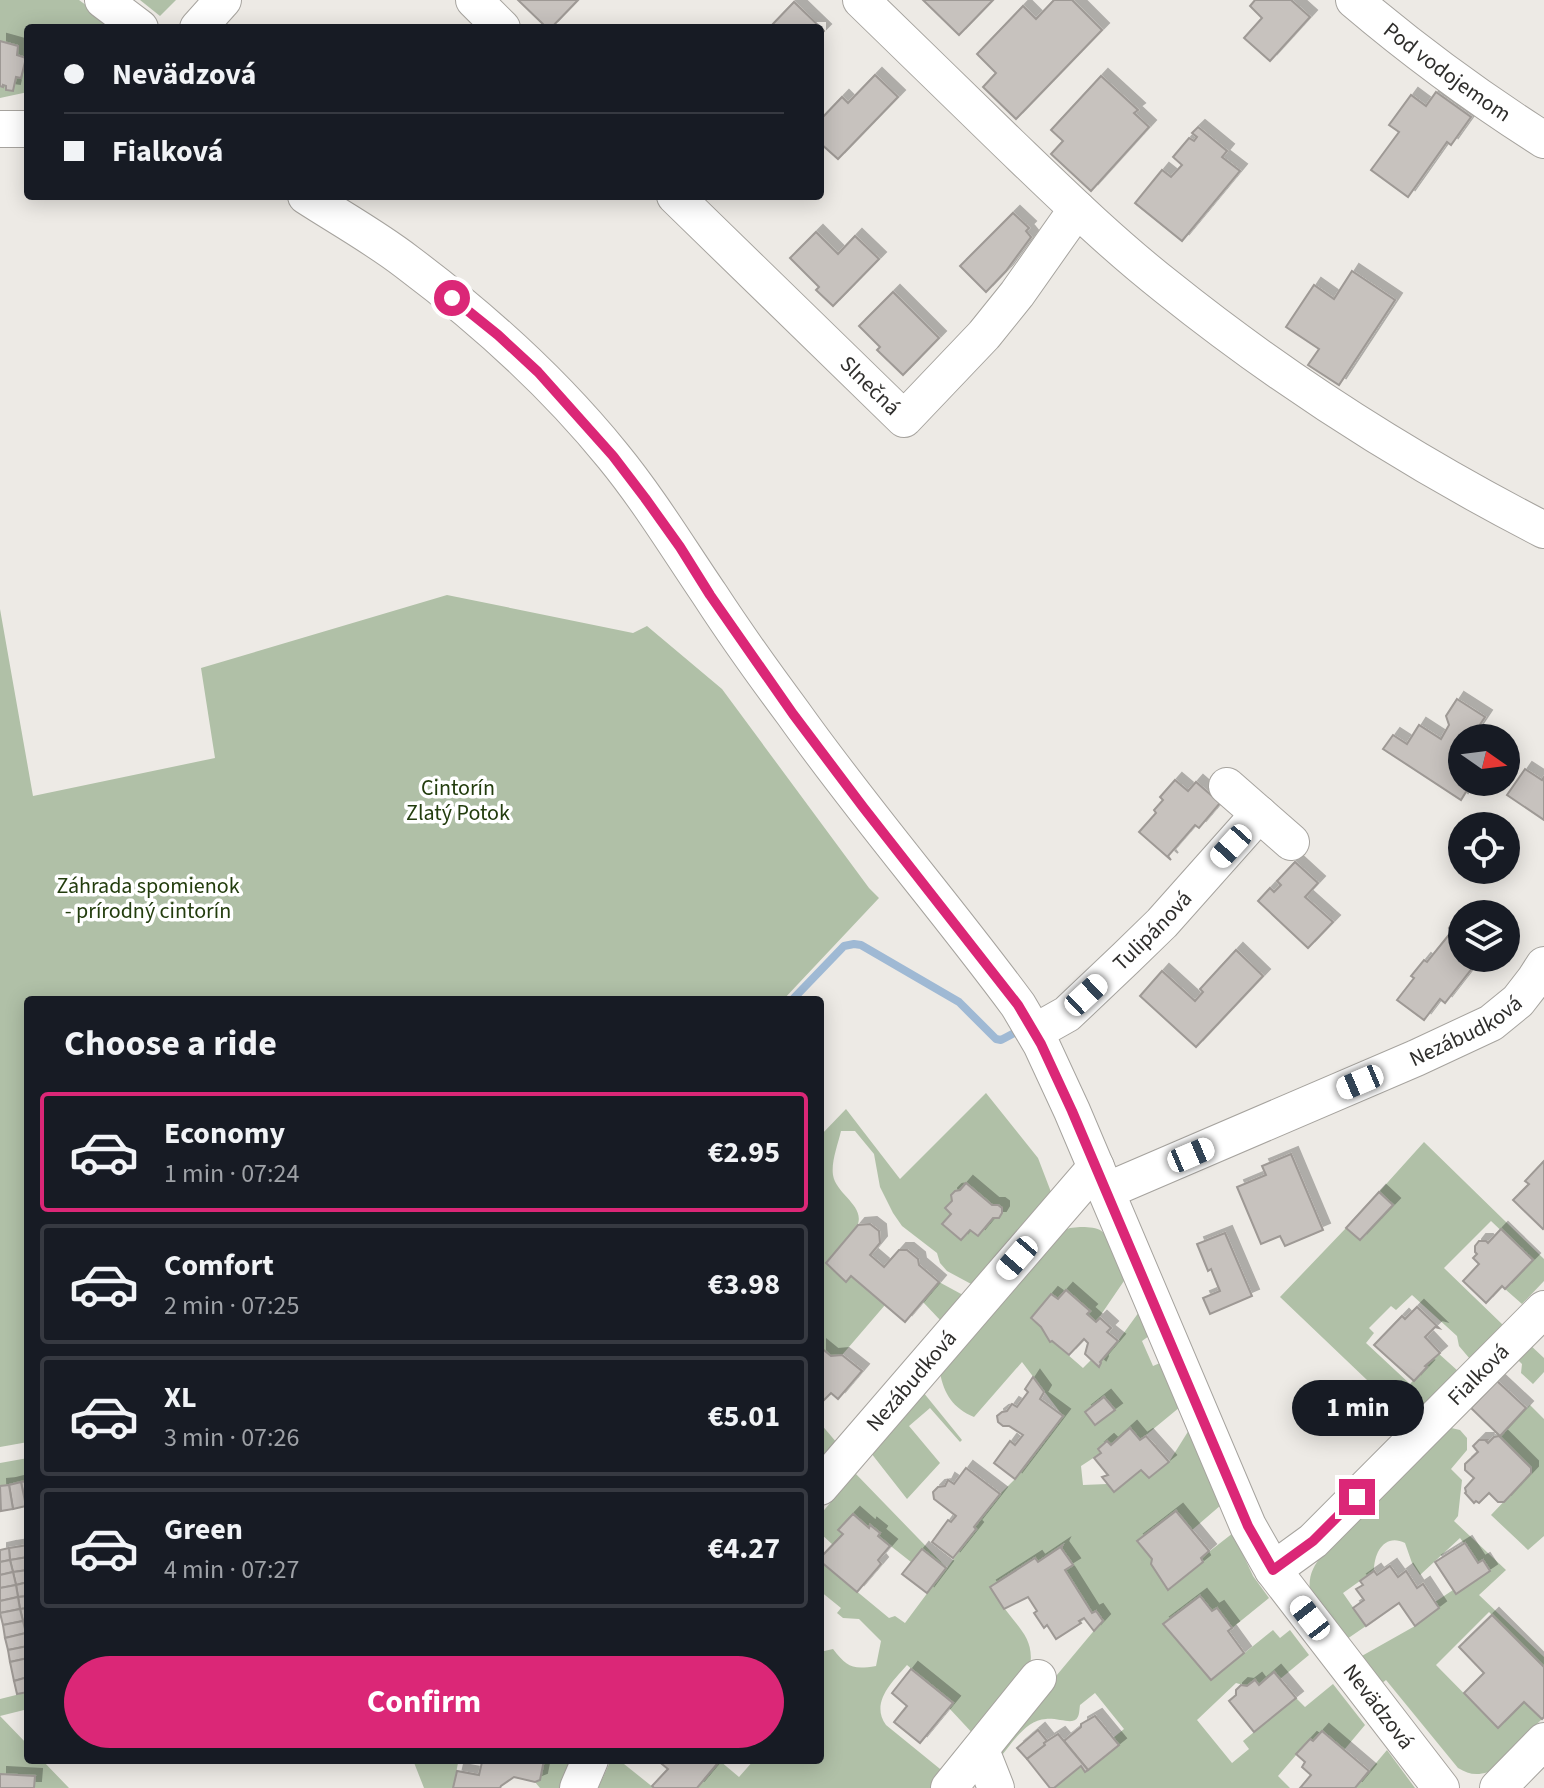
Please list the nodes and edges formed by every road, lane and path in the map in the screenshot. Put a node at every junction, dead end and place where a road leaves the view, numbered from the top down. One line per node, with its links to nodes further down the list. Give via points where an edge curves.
1 (103, 0): 6 (street)
2 (223, 0): 7 (street)
3 (474, 0): 8 (street)
4 (861, 0): 14 (street)
5 (1354, 0): 11 (street, Pod vodojemom, via 1437,67)
6 (135, 24)
7 (202, 24)
8 (498, 24)
9 (0, 129): 10 (street)
10 (24, 129)
11 (1544, 140)
12 (312, 200): 20 (street, Nevädzová, via 406,260 498,335 576,413 645,498 793,714)
13 (679, 200): 14 (street, Slnečná, via 904,419 984,335)
14 (1077, 209): 15 (street, via 1165,286 1299,386 1402,452)
15 (1544, 530)
16 (1227, 786): 17 (street)
17 (1259, 814): 18 (street); 20 (street, Tulipánová, via 1162,923 1067,1014)
18 (1291, 842)
19 (1544, 965): 21 (street, Nezábudková, via 1518,1001 1491,1023 1416,1058)
20 (1035, 1032): 21 (street, Nevädzová)
21 (1101, 1179): 23 (street, Nezábudková); 24 (street, Nevädzová, via 1248,1526)
22 (1544, 1309): 24 (street, Fialková, via 1313,1541)
23 (824, 1483)
24 (1273, 1570): 32 (street, Nevädzová)
25 (1038, 1678): 27 (street)
26 (1544, 1741): 33 (street)
27 (981, 1750): 30 (street); 31 (street)
28 (588, 1764): 29 (street)
29 (578, 1788)
30 (949, 1788)
31 (996, 1788)
32 (1441, 1788)
33 (1498, 1788)

